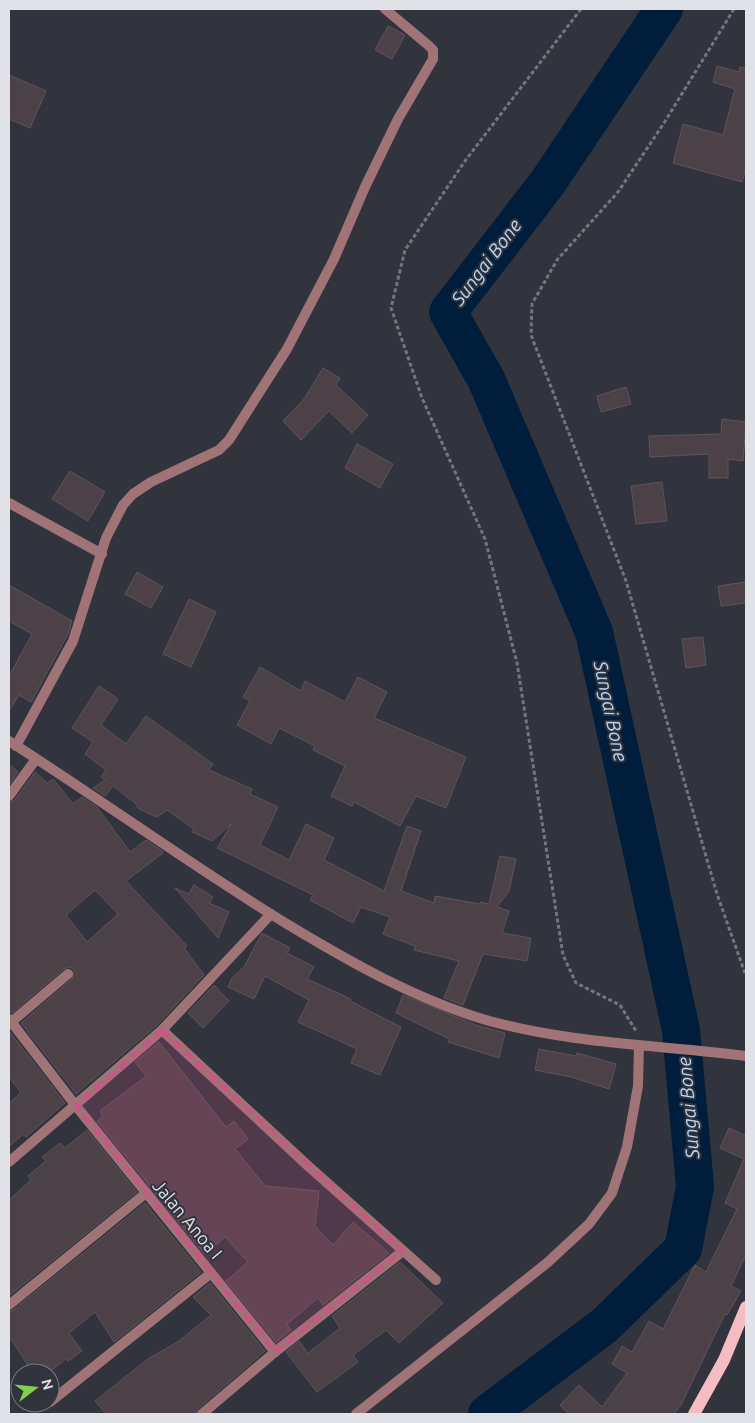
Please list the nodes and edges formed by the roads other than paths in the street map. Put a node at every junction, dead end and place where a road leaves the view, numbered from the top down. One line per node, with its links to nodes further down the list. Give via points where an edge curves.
1 (385, 9): 3 (street, via 433,50 433,59 398,119 334,259 287,349 234,434 219,450 133,494 114,520)
2 (9, 503): 3 (street)
3 (102, 554): 4 (street, via 72,641)
4 (13, 744): 5 (street)
5 (36, 759): 6 (street); 7 (street)
6 (9, 796)
7 (271, 914): 10 (street); 11 (street, via 352,963 452,1008 486,1020 546,1034)
8 (68, 974): 9 (street)
9 (10, 1021): 13 (street, Jalan Anoa I)
10 (162, 1030): 13 (street); 16 (street)
11 (642, 1045): 12 (street); 24 (street, via 627,1147 612,1193 590,1224 547,1263)
12 (743, 1056)
13 (76, 1106): 14 (street); 15 (street, Jalan Anoa I)
14 (9, 1162)
15 (146, 1193): 17 (street, Jalan Anoa I); 19 (street)
16 (403, 1251): 18 (street); 21 (street)
17 (212, 1273): 21 (street, Jalan Anoa I); 22 (street)
18 (436, 1280)
19 (9, 1305)
20 (746, 1307): 25 (main road, via 724,1360)
21 (275, 1352): 23 (street)
22 (60, 1394)
23 (202, 1414)
24 (356, 1414)
25 (694, 1414)

